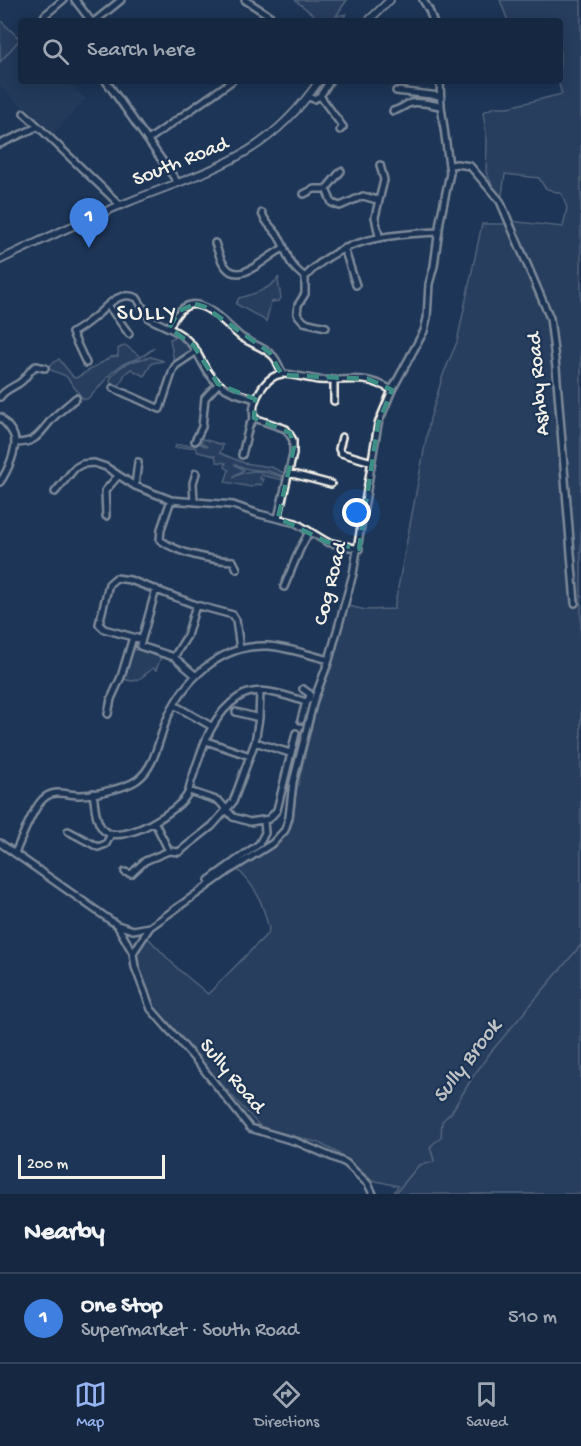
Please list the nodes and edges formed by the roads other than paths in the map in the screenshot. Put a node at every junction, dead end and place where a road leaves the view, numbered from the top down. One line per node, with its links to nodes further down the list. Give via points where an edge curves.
1 (63, 0): 7 (street)
2 (75, 0): 8 (street)
3 (121, 0): 9 (street)
4 (245, 0): 10 (street)
5 (390, 0): 11 (main road)
6 (422, 0): 12 (street)
7 (44, 18)
8 (90, 18)
9 (97, 18)
10 (270, 18)
11 (371, 18)
12 (432, 18)
13 (110, 84): 27 (street)
14 (228, 84): 27 (street)
15 (318, 84): 21 (main road, South Road)
16 (328, 84): 19 (street)
17 (440, 84): 20 (street, Cog Road)
18 (396, 91): 20 (street)
19 (320, 96): 21 (street); 26 (street, via 343,127)
20 (440, 96): 22 (street, Cog Road)
21 (308, 97): 32 (main road, South Road, via 278,130 251,150)
22 (441, 106): 23 (street, via 418,102); 30 (street, Cog Road)
23 (393, 111)
24 (24, 114): 25 (street)
25 (37, 127): 28 (street); 36 (street)
26 (340, 130)
27 (148, 140): 32 (street)
28 (0, 144)
29 (380, 165): 35 (street, via 384,180)
30 (450, 165): 38 (street, Cog Road); 86 (street, Ashby Road, via 470,166 500,201 550,318)
31 (342, 171): 33 (street)
32 (178, 183): 36 (main road, South Road)
33 (326, 189): 34 (street); 35 (street, via 332,203 340,206 363,196)
34 (304, 194)
35 (377, 200): 39 (street)
36 (120, 205): 43 (main road, South Road)
37 (262, 213): 41 (street)
38 (439, 232): 39 (street); 57 (street, Cog Road, via 424,331)
39 (379, 236): 42 (street)
40 (215, 243): 41 (street, via 223,265 236,273 249,271)
41 (284, 248): 44 (street, via 287,259)
42 (344, 248): 44 (street); 45 (street)
43 (0, 260)
44 (305, 277): 47 (street, via 305,294 297,314 304,322)
45 (356, 285)
46 (108, 305): 48 (street, via 120,296 132,296 150,319); 49 (street); 51 (street, via 72,333)
47 (326, 327)
48 (169, 328): 50 (street, via 184,336); 53 (street, via 179,311 195,304 205,307 273,355)
49 (129, 334)
50 (197, 351): 55 (street); 56 (street, via 176,365 160,409)
51 (86, 363)
52 (45, 368): 58 (street, via 32,368)
53 (283, 373): 54 (street); 60 (street, via 263,386)
54 (334, 379): 57 (street, via 368,379); 61 (street)
55 (218, 384): 60 (street); 65 (street, via 205,398 202,427)
56 (113, 388)
57 (392, 390): 69 (street, Cog Road, via 378,424)
58 (0, 397)
59 (76, 398): 66 (street, via 39,436 26,443)
60 (255, 399): 63 (street)
61 (334, 401)
62 (0, 417): 66 (street)
63 (254, 418): 67 (street); 71 (street, via 290,433 294,447)
64 (342, 437): 69 (street, via 341,453)
65 (195, 441)
66 (15, 443): 73 (street)
67 (242, 455)
68 (138, 462): 75 (street)
69 (372, 462): 82 (street, Cog Road)
70 (196, 473): 78 (street, via 192,483)
71 (289, 473): 74 (street); 80 (street)
72 (118, 476): 75 (street); 76 (street, via 98,464 82,464 69,473); 79 (street, via 105,491)
73 (0, 482)
74 (331, 483)
75 (135, 486): 77 (street)
76 (55, 492)
77 (171, 500): 78 (street); 83 (street, via 160,540 212,559 233,561)
78 (194, 502): 80 (street, via 224,503)
79 (106, 516)
80 (278, 518): 81 (street)
81 (309, 532): 82 (street, via 337,545); 84 (street)
82 (359, 549): 92 (street, Cog Road)
83 (237, 569)
84 (284, 587)
85 (156, 589): 87 (street); 88 (street, via 122,578 109,584 100,625); 89 (street)
86 (575, 603)
87 (196, 605): 90 (street, via 235,616); 91 (street)
88 (133, 637): 89 (street); 99 (street)
89 (141, 639): 91 (street, via 143,648)
90 (240, 649): 92 (street, via 276,647); 93 (street, via 216,659)
91 (174, 657): 93 (street)
92 (329, 660): 121 (street, Cog Road, via 314,700 285,830 273,843)
93 (196, 676): 97 (street)
94 (303, 689): 96 (street, via 310,694)
95 (260, 692): 96 (street); 100 (street); 102 (street, via 239,697)
96 (306, 702): 101 (street)
97 (174, 705): 102 (street); 109 (street, via 143,776 129,785)
98 (236, 712): 100 (street)
99 (108, 714)
100 (259, 718): 105 (street)
101 (301, 720)
102 (211, 726): 104 (street)
103 (296, 733): 106 (street)
104 (206, 741): 107 (street); 108 (street)
105 (255, 742): 106 (street); 107 (street)
106 (290, 753): 111 (street, via 277,810)
107 (250, 756): 110 (street, via 233,802)
108 (189, 791): 110 (street, via 219,801); 112 (street)
109 (93, 793): 114 (street, via 102,829); 117 (street, via 56,793 45,798)
110 (226, 809): 111 (street, via 233,817); 116 (street, via 212,826 179,852)
111 (264, 821): 119 (street, via 265,833 259,844)
112 (155, 823): 114 (street); 116 (street)
113 (68, 831): 114 (street, via 98,847 106,844)
114 (111, 834)
115 (0, 843): 117 (street)
116 (169, 851): 118 (street, via 145,861 131,874)
117 (15, 853): 120 (street)
118 (125, 872)
119 (209, 880)
120 (117, 925): 121 (street, via 132,930); 122 (street, Sully Road)
121 (150, 927): 122 (street, Cog Road)
122 (133, 953): 123 (street, Sully Road, via 151,1009 250,1128 346,1163)
123 (373, 1194)

